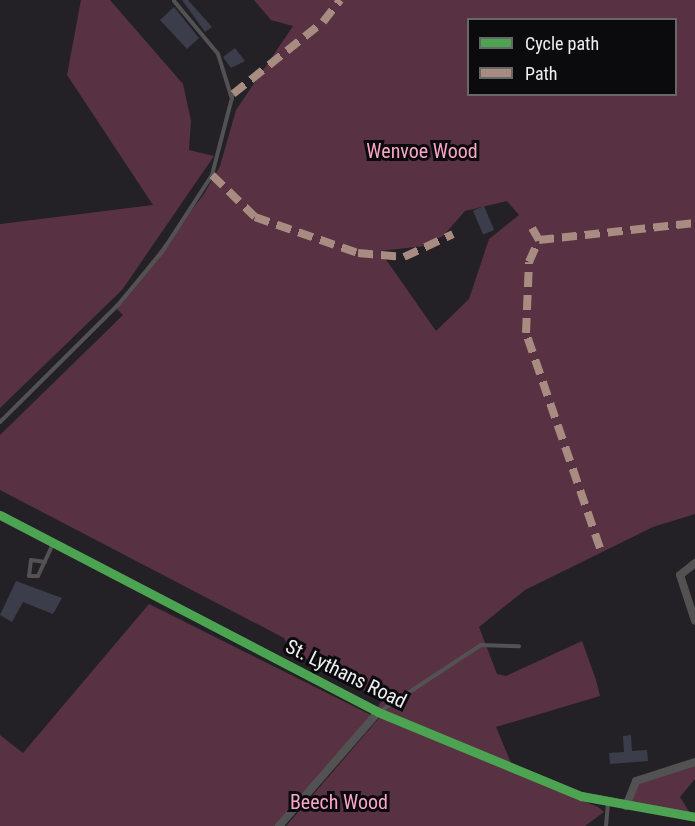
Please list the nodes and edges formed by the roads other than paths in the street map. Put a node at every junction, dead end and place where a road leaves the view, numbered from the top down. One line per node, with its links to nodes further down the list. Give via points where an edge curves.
1 (174, 1): 3 (lane, via 218,54)
2 (233, 94): 3 (lane)
3 (232, 100): 4 (lane, via 212,175 162,252 117,306)
4 (0, 422)
5 (0, 515): 6 (street, St. Lythans Road)
6 (54, 544): 7 (lane); 11 (street, St. Lythans Road)
7 (45, 562): 7 (lane, via 38,576 29,576 31,560)
8 (695, 562): 9 (street, via 681,575)
9 (695, 621)
10 (519, 646): 11 (lane, via 481,645)
11 (378, 712): 13 (street, St. Lythans Road); 16 (street)
12 (695, 762): 14 (street, via 636,782)
13 (608, 804): 14 (street, St. Lythans Road); 17 (lane)
14 (626, 806): 15 (street, St. Lythans Road)
15 (695, 817)
16 (279, 826)
17 (606, 826)

